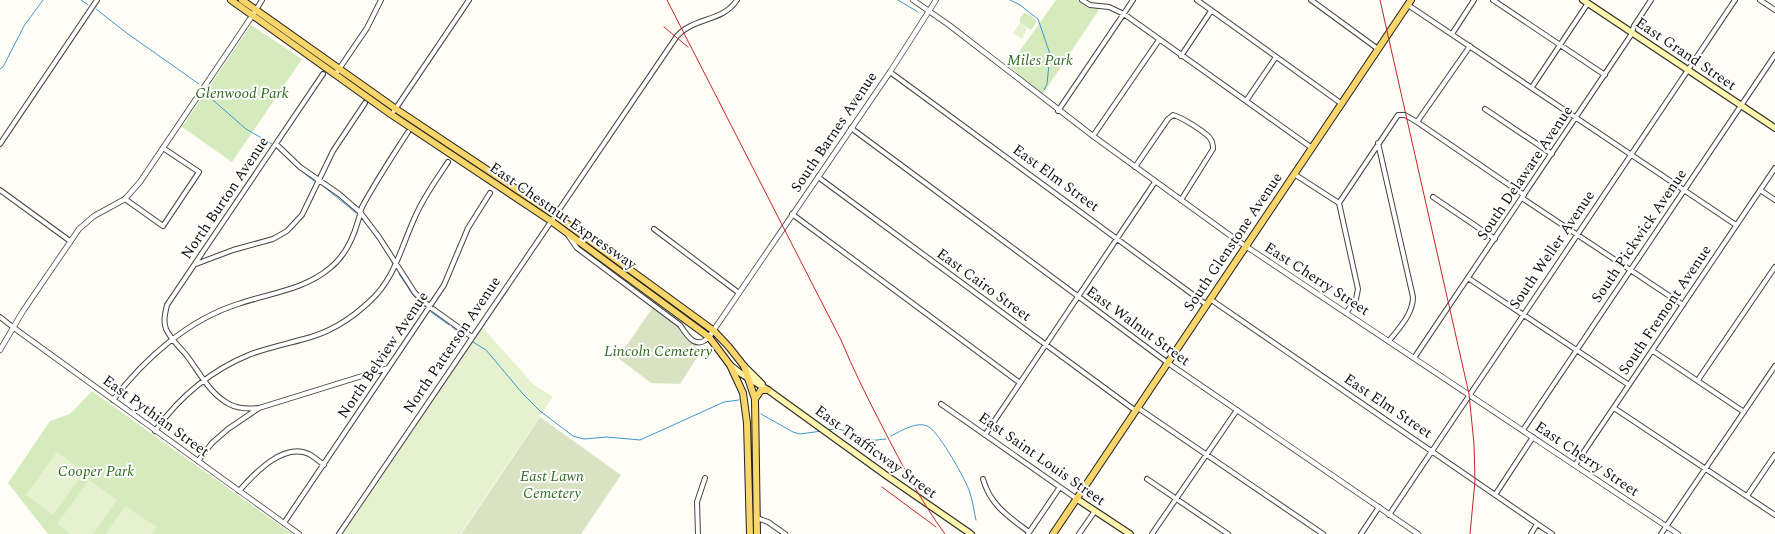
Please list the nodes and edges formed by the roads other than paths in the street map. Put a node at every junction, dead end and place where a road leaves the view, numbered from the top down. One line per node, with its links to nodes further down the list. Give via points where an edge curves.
1 (97, 0): 57 (street)
2 (231, 0): 24 (main road, East Chestnut Expressway)
3 (242, 0): 24 (main road, East Chestnut Expressway)
4 (262, 0): 24 (street)
5 (381, 0): 35 (street, via 367,28)
6 (469, 0): 46 (street)
7 (737, 0): 82 (street, North Patterson Avenue, via 728,11 682,29)
8 (913, 0): 22 (street, East Cherry Street)
9 (936, 0): 22 (street, South Barnes Avenue)
10 (1082, 0): 25 (street, via 1090,5 1109,7)
11 (1133, 0): 25 (street)
12 (1197, 0): 23 (street)
13 (1474, 0): 27 (street)
14 (1494, 0): 29 (street)
15 (1651, 0): 26 (street, South Delaware Avenue)
16 (1734, 0): 36 (street, South Weller Avenue)
17 (1760, 0): 21 (street)
18 (1313, 1): 31 (street)
19 (1410, 2): 27 (street); 31 (main road, South Glenstone Avenue)
20 (1586, 2): 26 (main road, East Grand Street); 29 (street)
21 (1775, 10)
22 (929, 11): 37 (street, South Barnes Avenue); 48 (street, East Cherry Street)
23 (1211, 11): 33 (street); 34 (street)
24 (254, 13): 35 (main road, East Chestnut Expressway); 39 (main road, East Chestnut Expressway); 59 (street)
25 (1124, 14): 28 (street); 48 (street)
26 (1632, 32): 36 (main road, East Grand Street); 40 (street, South Delaware Avenue)
27 (1452, 34): 30 (street)
28 (1159, 40): 33 (street); 55 (street)
29 (1560, 45): 40 (street); 41 (street)
30 (1470, 46): 41 (street); 51 (street)
31 (1378, 49): 44 (main road, South Glenstone Avenue)
32 (1775, 55): 45 (street, South Pickwick Avenue)
33 (1181, 56): 42 (street)
34 (1276, 57): 42 (street); 44 (street)
35 (339, 69): 39 (street); 46 (main road, East Chestnut Expressway)
36 (1688, 69): 45 (main road, East Grand Street); 62 (street, South Weller Avenue)
37 (890, 72): 52 (street, South Barnes Avenue); 88 (street, East Elm Street)
38 (323, 74): 58 (street, North Burton Avenue)
39 (335, 74): 49 (main road, East Chestnut Expressway)
40 (1605, 75): 50 (street, South Delaware Avenue)
41 (1532, 87): 50 (street)
42 (1246, 101): 60 (street)
43 (365, 103): 68 (street, via 333,151)
44 (1342, 104): 60 (main road, South Glenstone Avenue)
45 (1742, 105): 53 (main road, East Grand Street); 71 (street, South Pickwick Avenue)
46 (396, 109): 49 (street); 82 (main road, East Chestnut Expressway)
47 (1485, 109): 61 (street)
48 (1058, 111): 55 (street, East Cherry Street)
49 (392, 115): 83 (main road, East Chestnut Expressway)
50 (1577, 117): 61 (street, South Delaware Avenue); 62 (street)
51 (1417, 122): 56 (street, via 1401,114 1394,118); 74 (street)
52 (851, 128): 67 (street, South Barnes Avenue); 100 (street, East Walnut Street)
53 (1775, 128)
54 (408, 132): 80 (street, via 373,186)
55 (1093, 136): 64 (street, East Cherry Street)
56 (1378, 143): 79 (street); 113 (street, via 1413,296 1409,314)
57 (0, 144)
58 (276, 144): 68 (street, via 300,168); 92 (street, North Burton Avenue)
59 (164, 148): 76 (street); 76 (street, via 199,172 163,226)
60 (1312, 148): 66 (main road, South Glenstone Avenue)
61 (1552, 154): 74 (street, South Delaware Avenue)
62 (1631, 154): 71 (street); 87 (street, South Weller Avenue)
63 (448, 162): 95 (street, via 415,217)
64 (1135, 167): 69 (street, East Cherry Street); 77 (street, via 1173,115 1209,137 1213,149)
65 (1775, 168): 72 (street, South Fremont Avenue)
66 (1294, 174): 79 (street); 91 (main road, South Glenstone Avenue)
67 (818, 177): 81 (street, South Barnes Avenue); 114 (street, East Cairo Street)
68 (319, 181): 80 (street); 93 (street, via 302,215 287,231 273,239)
69 (1155, 182): 77 (street, East Cherry Street); 88 (street)
70 (0, 190): 90 (street)
71 (1685, 190): 84 (street); 97 (street, South Pickwick Avenue)
72 (1760, 190): 78 (street); 84 (street, South Fremont Avenue)
73 (490, 193): 104 (street, North Belview Avenue, via 468,228 448,278)
74 (1523, 196): 87 (street); 89 (street, South Delaware Avenue)
75 (1433, 197): 89 (street)
76 (125, 199): 90 (street, via 94,216)
77 (1181, 200): 91 (street, East Cherry Street)
78 (1775, 200)
79 (1339, 203): 105 (street, via 1358,289 1356,299)
80 (360, 212): 95 (street); 112 (street, via 359,220 343,254 331,267 310,282 238,304 208,317)
81 (792, 214): 99 (street, South Barnes Avenue); 127 (street)
82 (555, 215): 83 (street, North Patterson Avenue); 109 (main road, East Chestnut Expressway)
83 (550, 221): 86 (main road, East Chestnut Expressway); 110 (street, North Patterson Avenue)
84 (1736, 225): 103 (street, South Fremont Avenue)
85 (654, 229): 99 (street)
86 (565, 232): 111 (main road, East Chestnut Expressway); 111 (street, via 577,248 680,325 692,340 704,342)
87 (1577, 234): 97 (street); 106 (street, South Weller Avenue)
88 (1117, 238): 100 (street); 102 (street, East Elm Street)
89 (1495, 239): 98 (street, South Delaware Avenue)
90 (70, 241): 108 (street)
91 (1246, 246): 101 (main road, South Glenstone Avenue); 105 (street, East Cherry Street)
92 (202, 254): 93 (street); 94 (street, North Burton Avenue)
93 (207, 260): 94 (street)
94 (195, 265): 112 (street, North Burton Avenue, via 167,305 164,318)
95 (396, 265): 104 (street, via 415,293); 125 (street, via 386,283 370,302 350,317 306,339 229,363)
96 (1775, 267): 126 (street)
97 (1630, 270): 103 (street); 116 (street, South Pickwick Avenue)
98 (1468, 278): 106 (street); 118 (street, South Delaware Avenue)
99 (740, 293): 109 (street, South Barnes Avenue)
100 (1078, 297): 114 (street); 119 (street, East Walnut Street)
101 (1210, 299): 102 (main road, South Glenstone Avenue); 145 (street, East Elm Street)
102 (1207, 305): 119 (main road, South Glenstone Avenue)
103 (1683, 305): 117 (street, South Fremont Avenue)
104 (430, 307): 110 (street); 123 (street, North Belview Avenue)
105 (1346, 313): 113 (street, East Cherry Street)
106 (1523, 314): 116 (street); 130 (street, South Weller Avenue)
107 (0, 317): 108 (street, East Pythian Street)
108 (14, 328): 115 (street); 132 (street, East Pythian Street)
109 (714, 331): 111 (street, South Barnes Avenue); 121 (main road, East Chestnut Expressway)
110 (472, 337): 171 (street, North Patterson Avenue)
111 (709, 337): 120 (main road, East Chestnut Expressway)
112 (172, 339): 125 (street, North Burton Avenue); 132 (street, via 149,358)
113 (1389, 341): 118 (street, East Cherry Street)
114 (1046, 345): 127 (street); 137 (street, East Cairo Street)
115 (0, 350)
116 (1576, 350): 128 (street); 141 (street, South Pickwick Avenue)
117 (1653, 351): 126 (street); 128 (street, South Fremont Avenue)
118 (1414, 358): 130 (street, East Cherry Street)
119 (1168, 363): 137 (main road, South Glenstone Avenue); 138 (street, East Walnut Street)
120 (730, 365): 124 (main road, East Trafficway Street); 173 (main road, East Chestnut Expressway, via 743,393 746,413)
121 (744, 366): 124 (main road, East Chestnut Expressway); 129 (main road, East Trafficway Street)
122 (1775, 366): 139 (street)
123 (388, 368): 134 (street); 149 (street, North Belview Avenue)
124 (748, 378): 129 (main road, East Trafficway Street); 131 (main road, East Chestnut Expressway)
125 (204, 380): 136 (street, North Burton Avenue, via 216,395 230,405); 142 (street, via 184,396)
126 (1698, 380): 139 (street)
127 (1020, 383): 143 (street)
128 (1629, 385): 135 (street, South Fremont Avenue)
129 (768, 390): 131 (main road, via 761,390); 176 (main road, East Trafficway Street)
130 (1469, 394): 141 (street, East Cherry Street); 145 (street, South Weller Avenue)
131 (755, 399): 165 (main road, East Chestnut Expressway)
132 (113, 400): 142 (street, East Pythian Street)
133 (941, 404): 143 (street, East Saint Louis Street)
134 (259, 408): 136 (street); 140 (street)
135 (1614, 408): 150 (street, South Fremont Avenue); 151 (street)
136 (243, 409): 140 (street)
137 (1137, 409): 146 (street, East Cairo Street); 159 (main road, South Glenstone Avenue)
138 (1236, 410): 146 (street); 161 (street, East Walnut Street)
139 (1744, 412): 151 (street)
140 (247, 415): 148 (street, via 212,443)
141 (1523, 430): 144 (street, East Cherry Street)
142 (155, 431): 148 (street, East Pythian Street)
143 (985, 435): 155 (street, East Saint Louis Street)
144 (1533, 437): 150 (street, East Cherry Street); 157 (street)
145 (1432, 451): 157 (street, East Elm Street); 163 (street, South Weller Avenue)
146 (1206, 454): 160 (street); 182 (street, East Cairo Street)
147 (1775, 455): 158 (street)
148 (198, 461): 156 (street, East Pythian Street)
149 (324, 465): 156 (street, via 308,454 284,454 259,469); 166 (street, North Belview Avenue)
150 (1576, 466): 168 (street, East Cherry Street)
151 (1705, 468): 158 (street); 168 (street)
152 (705, 478): 172 (street, via 697,502)
153 (983, 479): 169 (street, via 1000,510)
154 (1147, 479): 160 (street)
155 (1060, 487): 159 (street, East Saint Louis Street); 169 (street)
156 (239, 491): 166 (street, East Pythian Street)
157 (1495, 495): 167 (street, East Elm Street)
158 (1747, 496): 164 (street)
159 (1077, 499): 162 (main road, East Saint Louis Street); 177 (main road, South Glenstone Avenue)
160 (1176, 499): 180 (street); 181 (street)
161 (1379, 507): 163 (street, East Walnut Street); 183 (street)
162 (1095, 511): 178 (street); 179 (main road, East Saint Louis Street)
163 (1390, 515): 184 (street, East Walnut Street)
164 (1775, 515)
165 (756, 518): 174 (main road, East Chestnut Expressway); 175 (street, via 768,522)
166 (284, 523): 170 (street, East Pythian Street)
167 (1537, 524): 185 (street); 186 (street, East Elm Street)
168 (1666, 526): 187 (street); 188 (street, East Cherry Street)
169 (1028, 533)
170 (299, 534)
171 (339, 534)
172 (698, 534)
173 (750, 534)
174 (757, 534)
175 (785, 534)
176 (971, 534)
177 (1053, 534)
178 (1079, 534)
179 (1130, 534)
180 (1152, 534)
181 (1228, 534)
182 (1323, 534)
183 (1361, 534)
184 (1418, 534)
185 (1531, 534)
186 (1552, 534)
187 (1661, 534)
188 (1678, 534)

